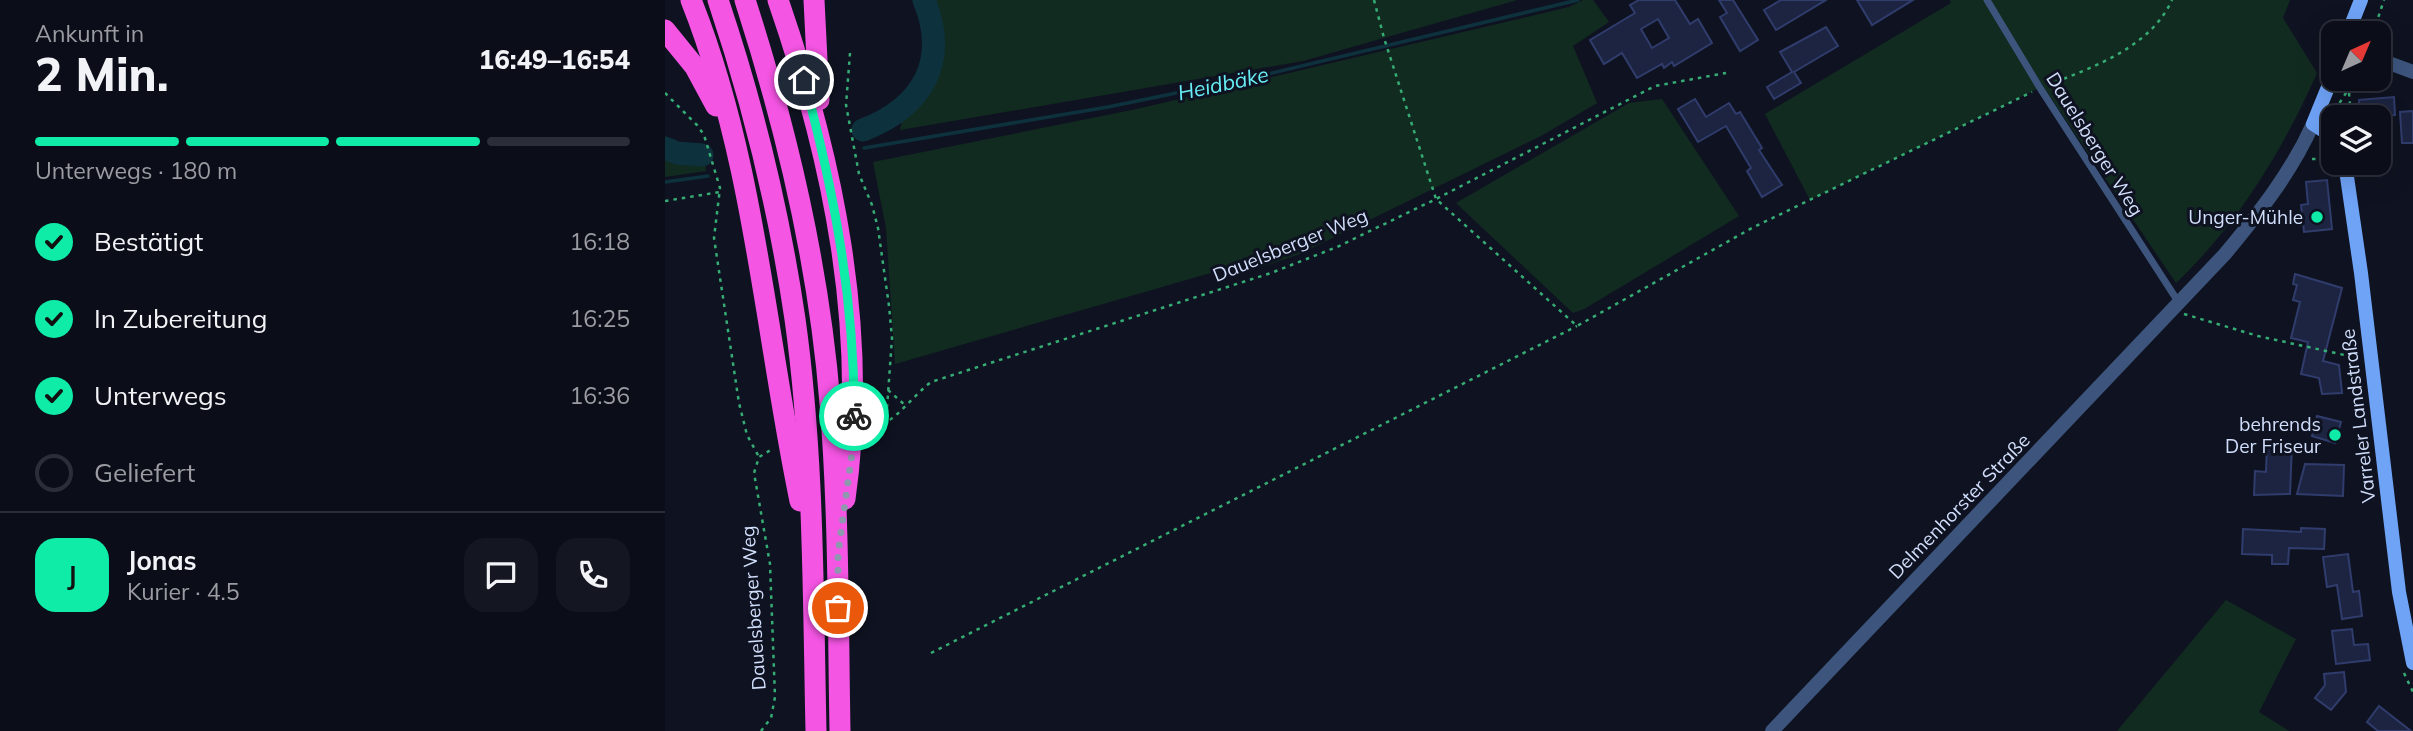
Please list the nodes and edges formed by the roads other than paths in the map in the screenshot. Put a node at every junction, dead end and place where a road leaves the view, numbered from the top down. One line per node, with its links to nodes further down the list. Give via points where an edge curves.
1 (691, 0): 14 (highway)
2 (718, 0): 18 (highway, via 750,104 786,265 803,399)
3 (745, 0): 17 (highway, via 792,169 821,323)
4 (778, 0): 13 (highway)
5 (814, 0): 13 (highway)
6 (1987, 0): 16 (lane, Dauelsberger Weg)
7 (2361, 0): 8 (main road)
8 (2353, 21)
9 (665, 30): 14 (highway, via 695,67)
10 (2391, 64): 11 (street)
11 (2413, 72)
12 (2321, 134): 16 (street, Delmenhorster Straße)
13 (822, 147): 17 (highway, via 843,266 854,393 852,453)
14 (737, 148): 18 (highway)
15 (2347, 175): 19 (main road, Varreler Landstraße, via 2399,592)
16 (2177, 306): 22 (street, Delmenhorster Straße)
17 (838, 554): 21 (highway)
18 (813, 565): 20 (highway)
19 (2413, 663)
20 (816, 731)
21 (840, 731)
22 (1772, 731)

